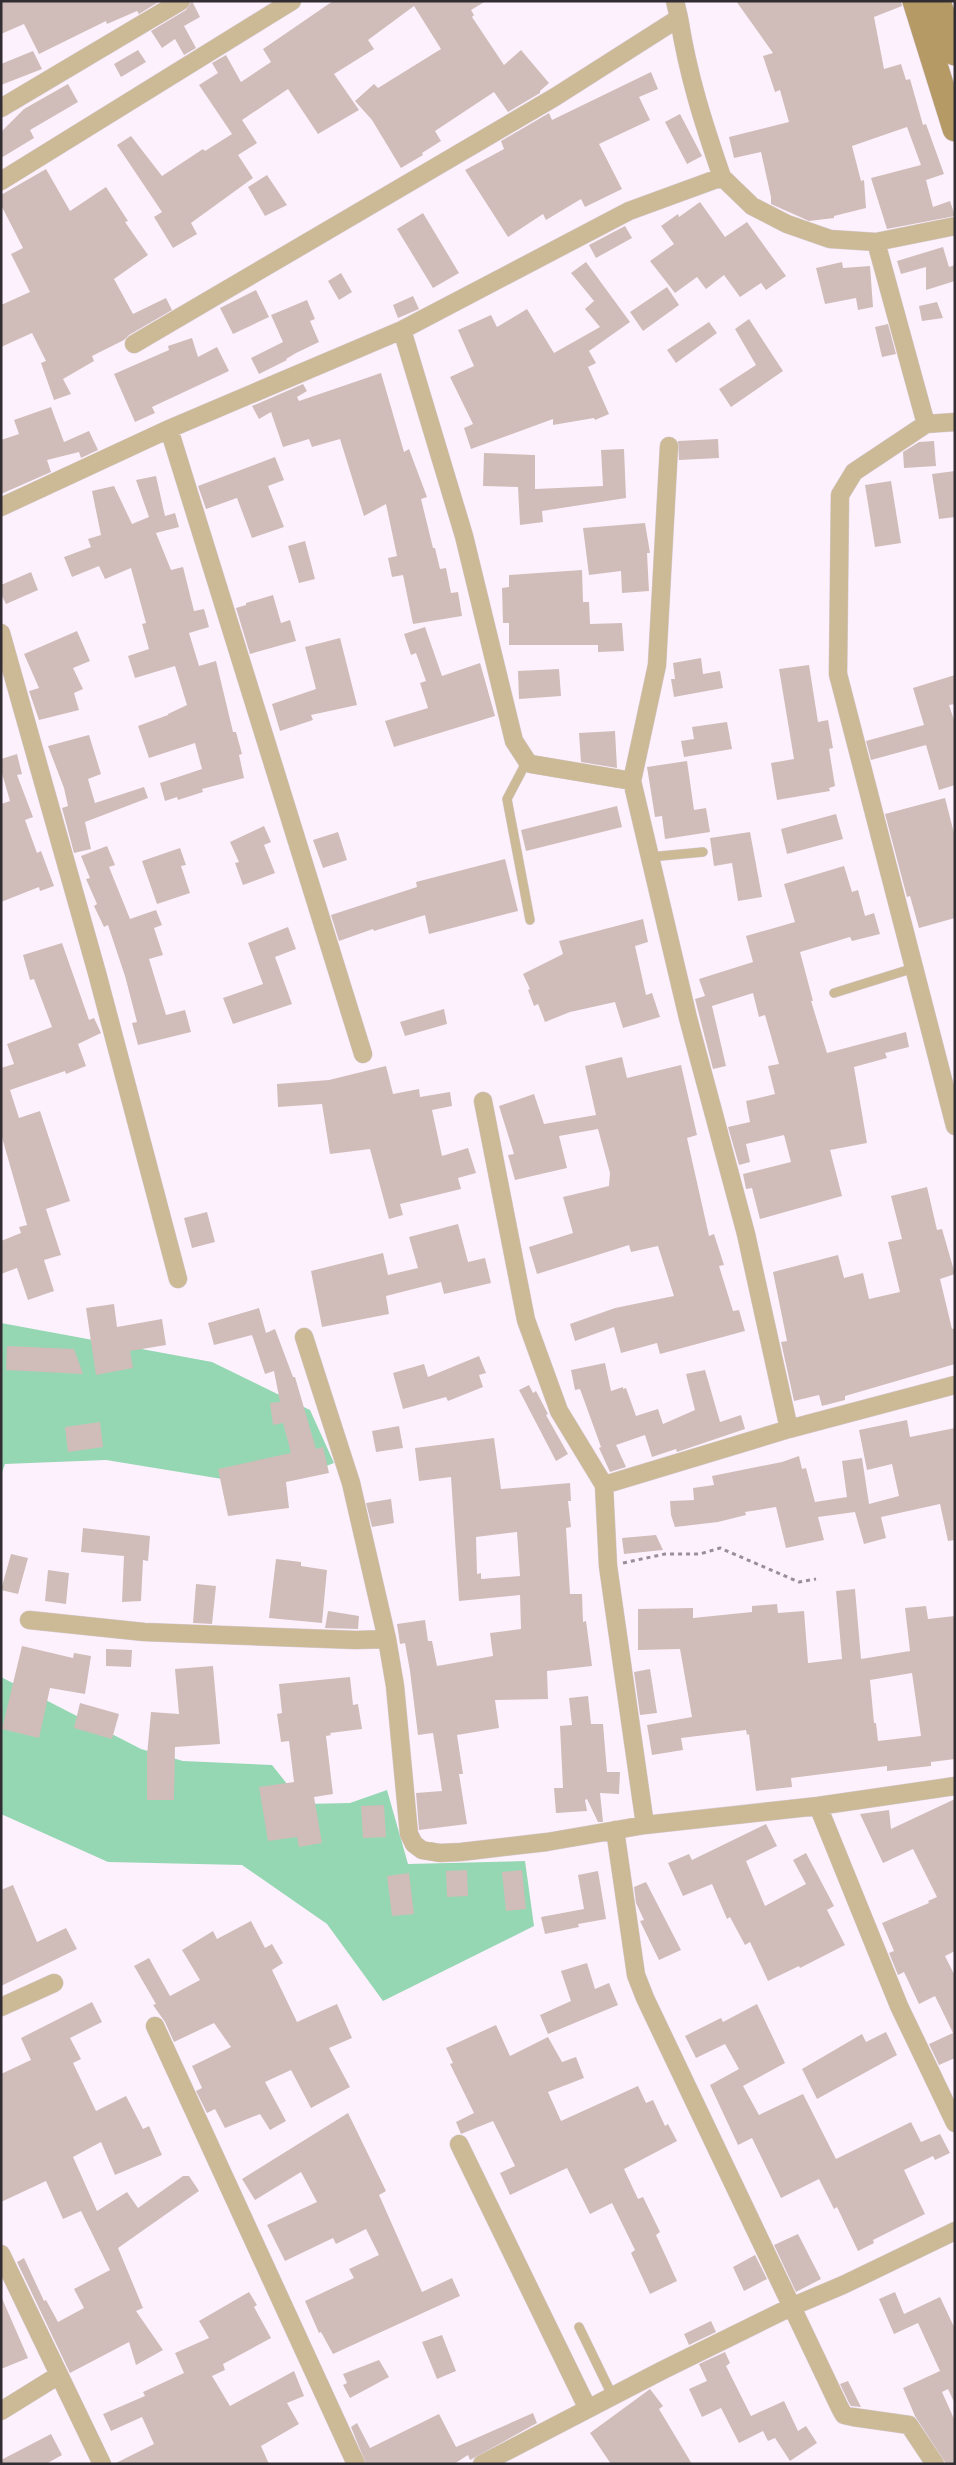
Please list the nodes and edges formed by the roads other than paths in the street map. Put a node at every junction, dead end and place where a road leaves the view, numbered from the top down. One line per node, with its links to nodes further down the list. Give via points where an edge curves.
1 (181, 1): 7 (street)
2 (292, 1): 10 (street)
3 (915, 1): 8 (street)
4 (938, 1): 6 (street)
5 (677, 10): 9 (street, via 690,76); 14 (street, via 554,97)
6 (955, 53)
7 (1, 108)
8 (955, 129)
9 (722, 176): 12 (street, via 752,206 787,224 830,239); 13 (street, via 629,211)
10 (1, 180)
11 (955, 226): 12 (street)
12 (876, 242): 16 (street)
13 (402, 330): 17 (street); 21 (street, via 464,536 514,741)
14 (134, 344)
15 (955, 422): 16 (street)
16 (926, 424): 26 (street, via 854,472 840,496 838,674)
17 (169, 429): 19 (street); 28 (street)
18 (669, 446): 22 (street, via 657,665)
19 (1, 507)
20 (1, 633): 31 (street, via 98,973)
21 (526, 761): 22 (street); 25 (lane, via 507,799)
22 (632, 781): 24 (street)
23 (703, 852): 24 (lane)
24 (650, 858): 34 (street, via 688,1018 746,1234)
25 (530, 920)
26 (914, 968): 27 (lane); 30 (street)
27 (834, 993)
28 (363, 1054)
29 (483, 1101): 35 (street, via 526,1320 559,1411)
30 (955, 1126)
31 (178, 1279)
32 (304, 1337): 37 (street, via 351,1483)
33 (955, 1385): 34 (street)
34 (790, 1429): 35 (street)
35 (604, 1485): 40 (street, via 608,1566)
36 (30, 1620): 37 (street, via 144,1632)
37 (387, 1639): 41 (street, via 395,1686 409,1834 414,1844 422,1850 461,1852)
38 (955, 1786): 39 (street)
39 (818, 1806): 40 (street); 45 (street, via 899,2006)
40 (645, 1825): 41 (street)
41 (615, 1830): 49 (street, via 636,1975)
42 (54, 1983): 43 (street)
43 (1, 2007)
44 (155, 2026): 56 (street)
45 (955, 2123)
46 (459, 2144): 53 (street)
47 (955, 2231): 49 (street)
48 (1, 2254): 51 (street)
49 (791, 2307): 52 (street); 58 (street, via 844,2415 909,2425)
50 (579, 2327): 52 (lane)
51 (59, 2375): 54 (street); 55 (street)
52 (612, 2395): 53 (street)
53 (587, 2407): 57 (street)
54 (1, 2411)
55 (102, 2464)
56 (356, 2464)
57 (482, 2464)
58 (935, 2464)

